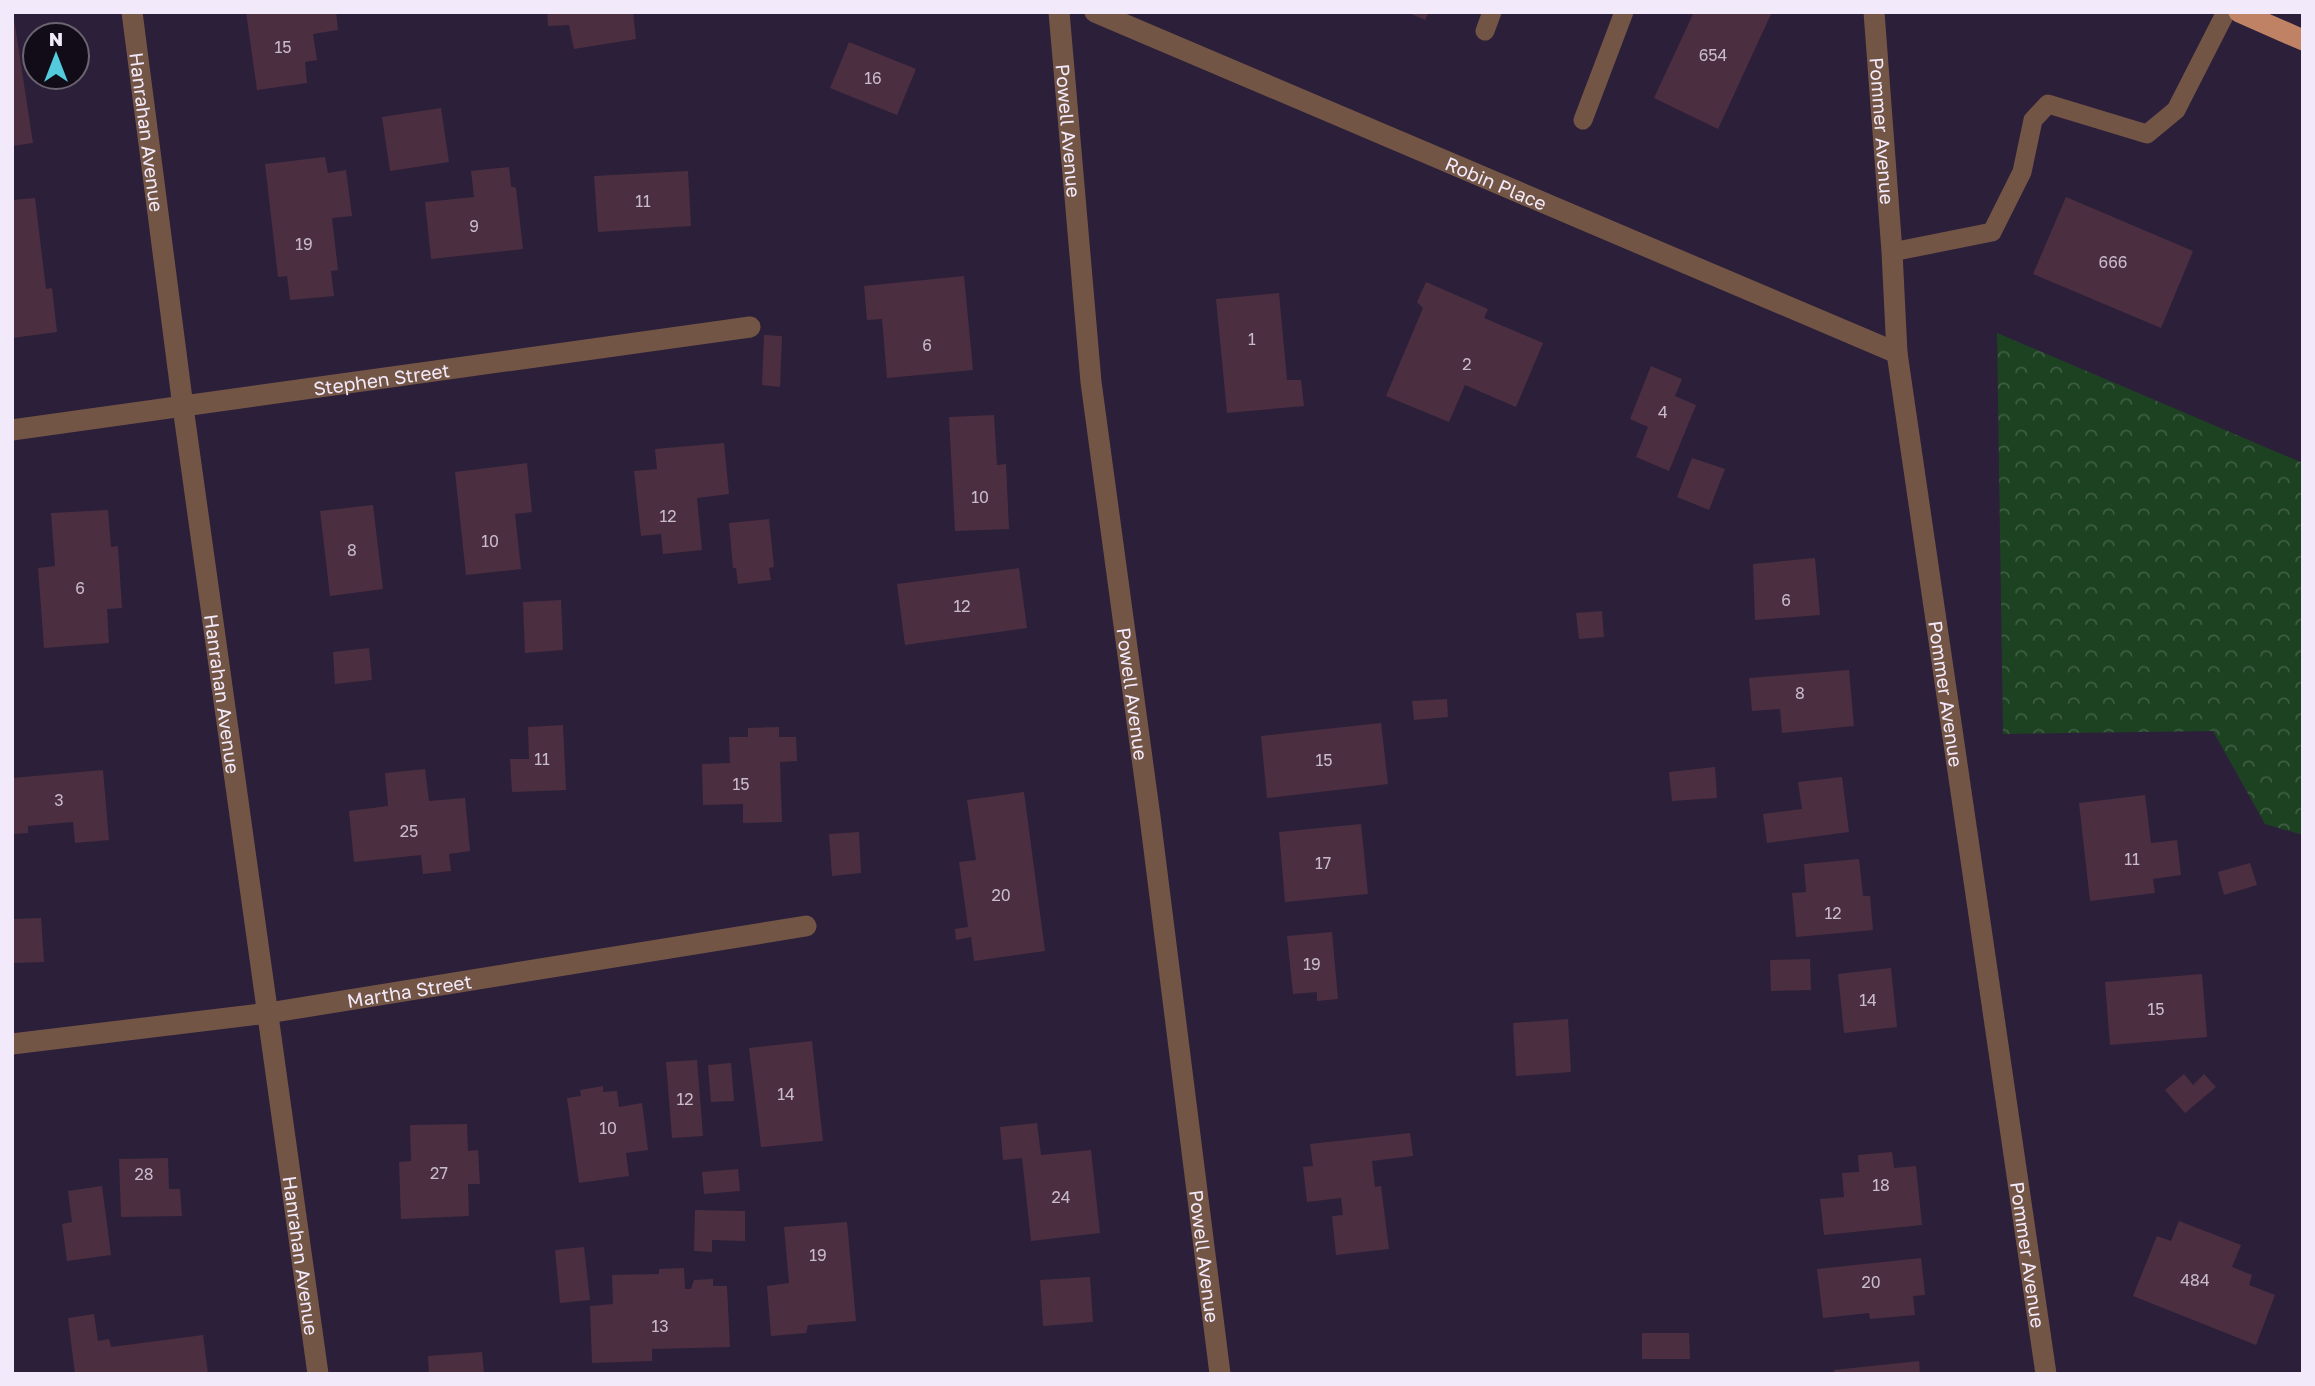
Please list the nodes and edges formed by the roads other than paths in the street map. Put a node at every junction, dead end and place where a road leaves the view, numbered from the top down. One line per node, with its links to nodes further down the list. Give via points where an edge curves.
1 (132, 12): 13 (street, Hanrahan Avenue)
2 (1059, 12): 19 (street, Powell Avenue, via 1091,382)
3 (1095, 12): 12 (street, Robin Place)
4 (1624, 12): 9 (lane)
5 (1874, 12): 10 (street, Pommer Avenue)
6 (2226, 12): 10 (lane, via 2176,110 2147,134 2048,103 2033,120 2022,172 1993,232)
7 (2239, 12): 8 (main road)
8 (2303, 40)
9 (1583, 120)
10 (1892, 252): 12 (street, Pommer Avenue)
11 (750, 327): 13 (street, Stephen Street)
12 (1897, 353): 20 (street, Pommer Avenue)
13 (183, 407): 14 (street, Stephen Street); 16 (street, Hanrahan Avenue)
14 (12, 430)
15 (806, 926): 16 (street, Martha Street)
16 (268, 1013): 17 (street, Martha Street); 18 (street, Hanrahan Avenue)
17 (12, 1044)
18 (318, 1374)
19 (1220, 1374)
20 (2046, 1374)

